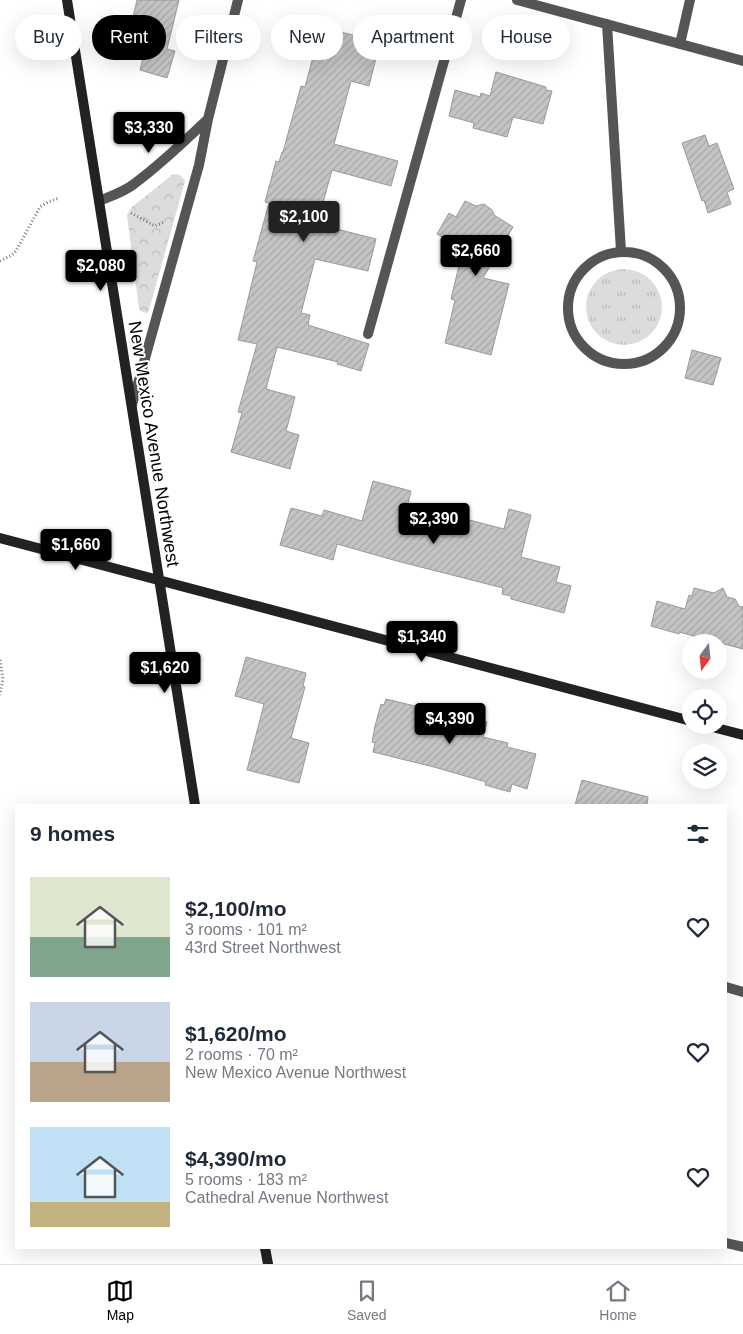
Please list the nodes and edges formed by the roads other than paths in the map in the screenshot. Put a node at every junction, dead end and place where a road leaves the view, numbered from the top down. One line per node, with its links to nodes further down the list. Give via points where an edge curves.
1 (67, 0): 10 (street, New Mexico Avenue Northwest)
2 (238, 0): 9 (street)
3 (461, 0): 12 (street)
4 (517, 0): 6 (street)
5 (690, 0): 7 (street)
6 (607, 24): 7 (street); 11 (street)
7 (680, 44): 8 (street)
8 (743, 61)
9 (208, 119): 10 (street, via 134,184); 13 (street, via 199,165)
10 (99, 201): 13 (street, New Mexico Avenue Northwest)
11 (620, 251): 11 (street, via 585,266 573,282 568,300 568,319 575,337 588,352 605,361 624,365 643,362 659,353 679,324 681,306 677,288 668,272 655,260 639,253)
12 (368, 334)
13 (132, 405): 15 (street, New Mexico Avenue Northwest)
14 (0, 538): 15 (street)
15 (159, 580): 16 (street); 19 (street, New Mexico Avenue Northwest)
16 (682, 719)
17 (727, 731): 18 (street)
18 (743, 735)
19 (195, 804)
20 (727, 987): 21 (street)
21 (743, 992)
22 (727, 1243): 23 (street)
23 (743, 1247)
24 (265, 1249): 25 (street)
25 (268, 1264)

